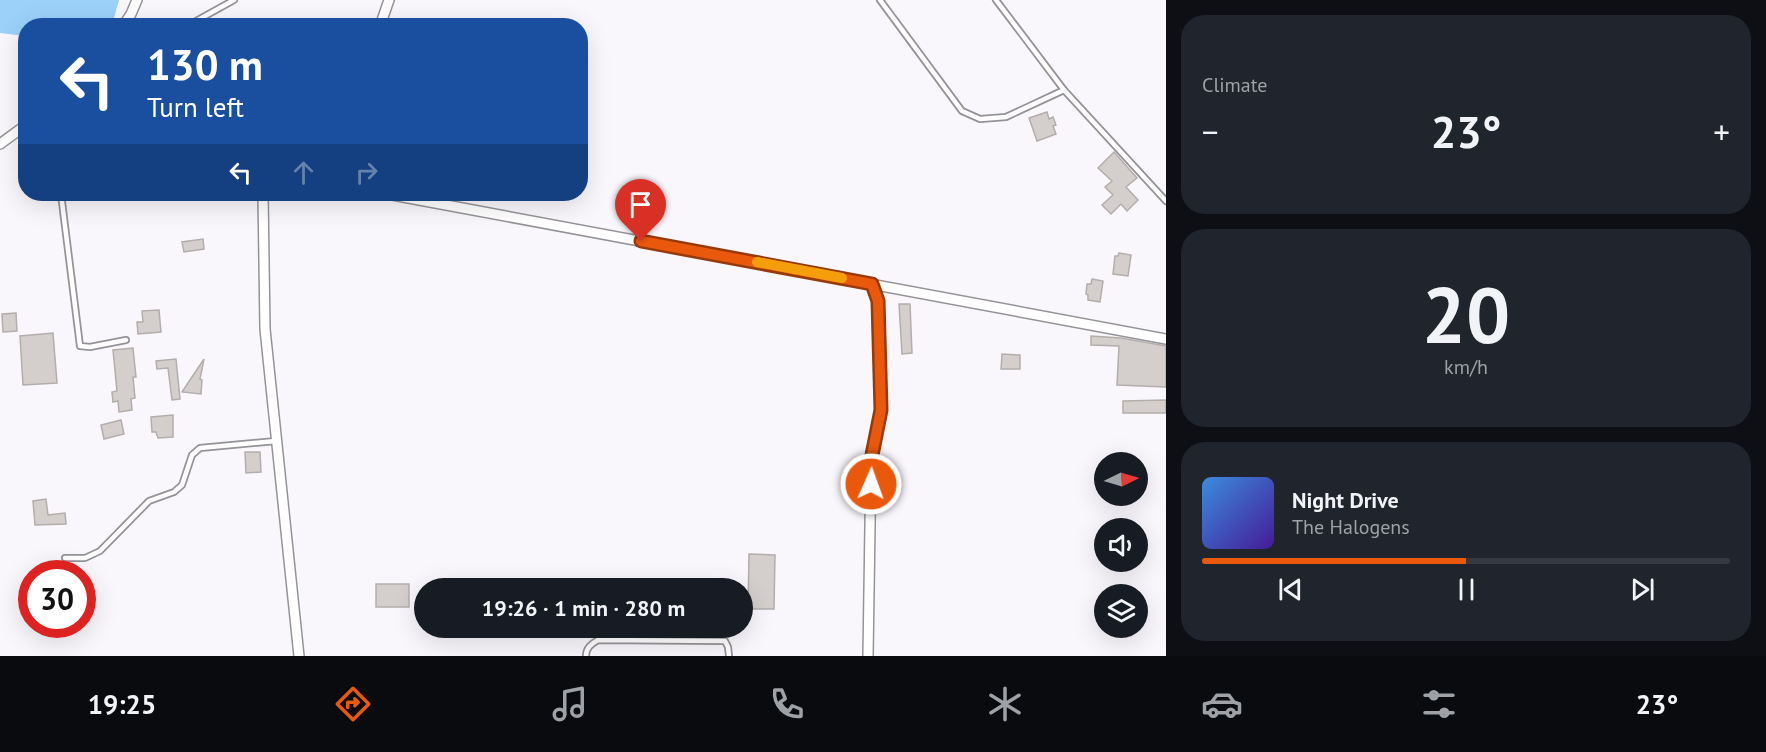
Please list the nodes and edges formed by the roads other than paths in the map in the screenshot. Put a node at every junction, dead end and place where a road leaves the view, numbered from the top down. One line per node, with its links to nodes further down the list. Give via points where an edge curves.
1 (136, 0): 6 (street)
2 (234, 0): 7 (lane)
3 (389, 0): 8 (street)
4 (880, 0): 9 (lane, via 962,111 980,119 1006,117)
5 (996, 0): 9 (lane)
6 (129, 18)
7 (201, 18)
8 (383, 18)
9 (1064, 90): 15 (lane)
10 (18, 131): 11 (street)
11 (0, 144)
12 (62, 201): 18 (lane, via 80,346)
13 (262, 201): 19 (street, via 265,329)
14 (425, 201): 16 (street)
15 (1166, 201)
16 (872, 284): 17 (street); 24 (street, via 878,301 881,410 871,460)
17 (1166, 339)
18 (126, 340)
19 (276, 440): 20 (lane, via 200,448 192,455 182,485 174,492 148,501 100,551 85,558); 21 (street)
20 (65, 558)
21 (298, 656)
22 (586, 656): 23 (lane, via 591,644 598,640 725,641)
23 (729, 656)
24 (868, 656)

